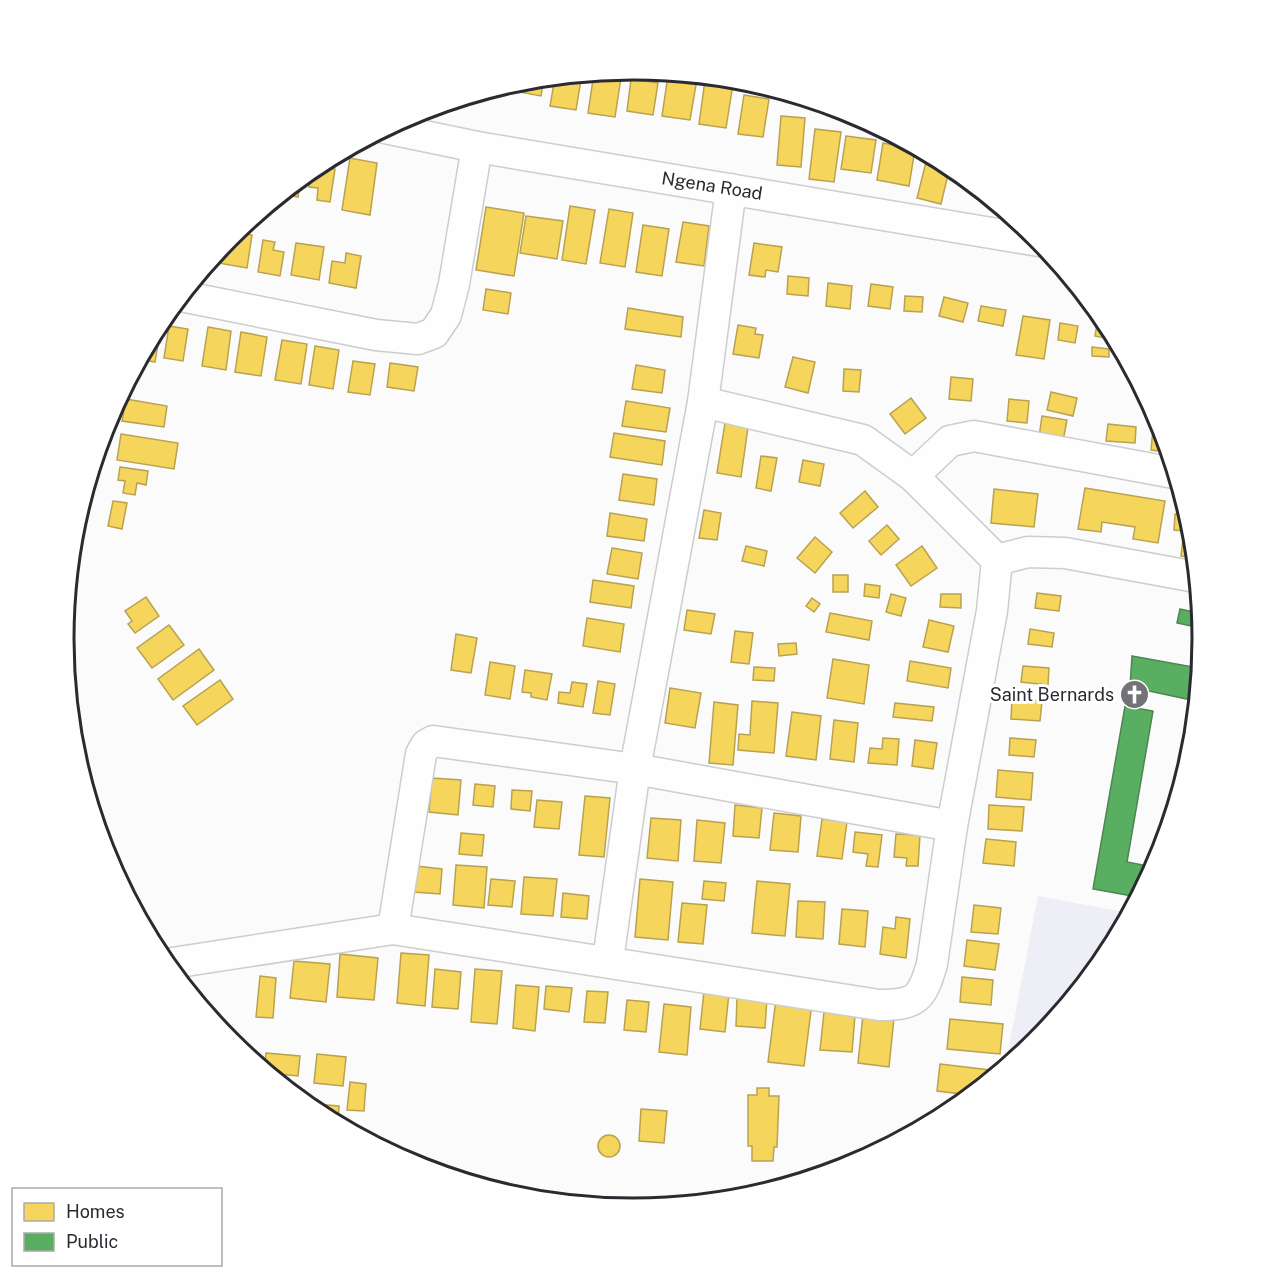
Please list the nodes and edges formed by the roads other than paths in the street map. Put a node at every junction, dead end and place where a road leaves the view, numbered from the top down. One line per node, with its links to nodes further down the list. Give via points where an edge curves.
1 (400, 131): 2 (street, Ngena Road)
2 (477, 147): 3 (street, Ngena Road); 5 (street, via 454,284 446,315 434,333 418,339 376,334)
3 (731, 189): 4 (street, Ngena Road); 6 (street)
4 (1001, 222)
5 (190, 298)
6 (703, 402): 8 (street, via 862,440); 11 (street)
7 (1166, 471): 8 (street, via 974,436 950,441)
8 (913, 476): 9 (street)
9 (997, 560): 10 (street, via 1028,552 1065,553); 12 (street, via 992,611)
10 (1188, 575)
11 (635, 769): 12 (street); 13 (street, via 446,741 426,745 421,754); 14 (street)
12 (952, 826): 14 (street, via 932,964 918,996 903,1005 879,1005)
13 (393, 929): 14 (street); 15 (street)
14 (608, 960)
15 (177, 962)

